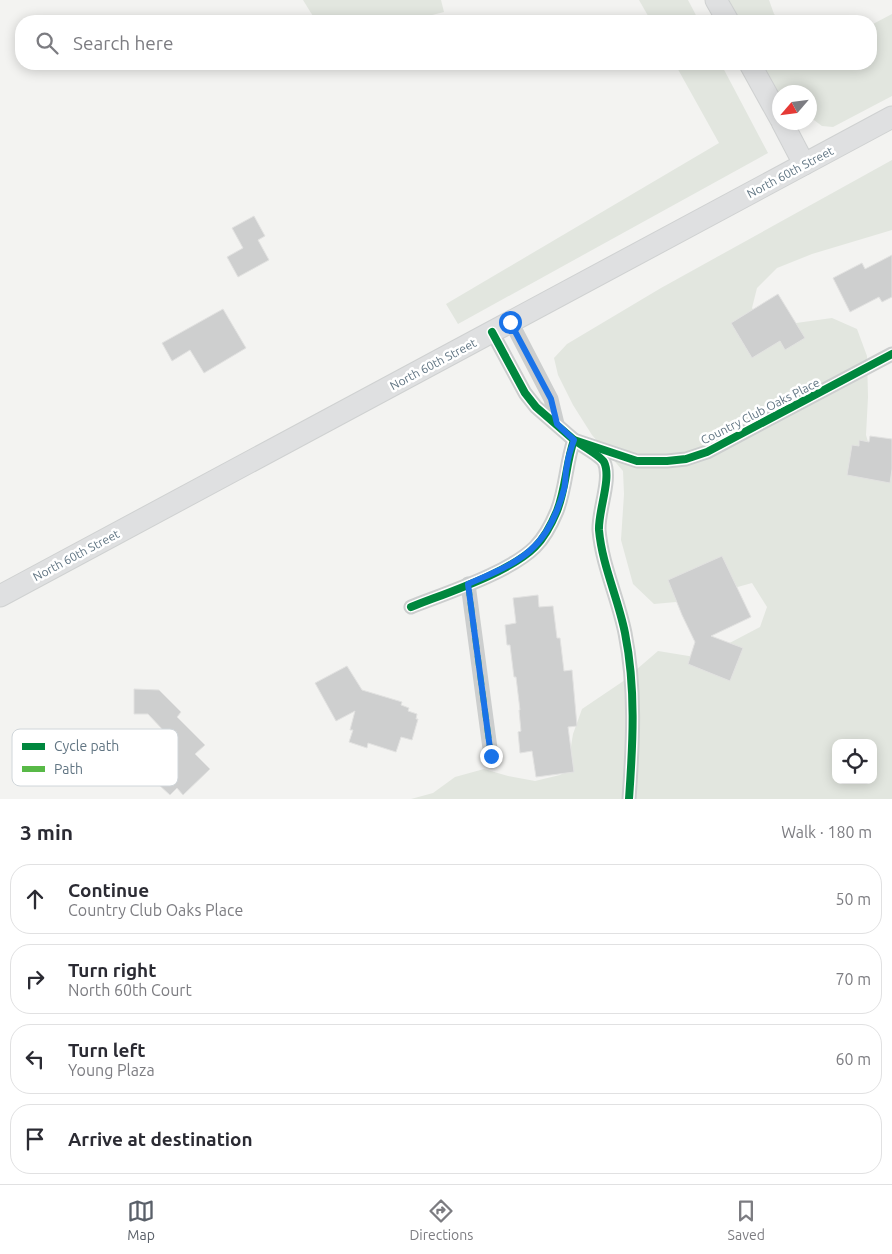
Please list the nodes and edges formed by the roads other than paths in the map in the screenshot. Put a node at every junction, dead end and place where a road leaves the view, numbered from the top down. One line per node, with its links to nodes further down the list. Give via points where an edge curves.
1 (716, 0): 2 (main road)
2 (725, 15)
3 (753, 70): 4 (main road)
4 (772, 104)
5 (892, 117): 7 (main road, North 60th Street)
6 (786, 130): 7 (main road)
7 (804, 164): 8 (main road, North 60th Street)
8 (501, 327): 10 (street, via 551,399); 10 (street, Country Club Oaks Place, via 525,393); 13 (main road, North 60th Street)
9 (892, 354): 11 (street, Country Club Oaks Place, via 723,444 686,459 637,460)
10 (557, 424): 11 (street, Country Club Oaks Place)
11 (574, 440): 12 (street, via 566,467 565,487 545,535 524,557); 16 (street, Country Club Oaks Place, via 604,461 607,473 599,528 602,555 615,593 630,662 633,740)
12 (468, 584): 14 (street); 15 (street)
13 (0, 596)
14 (411, 608)
15 (491, 756)
16 (629, 799)

